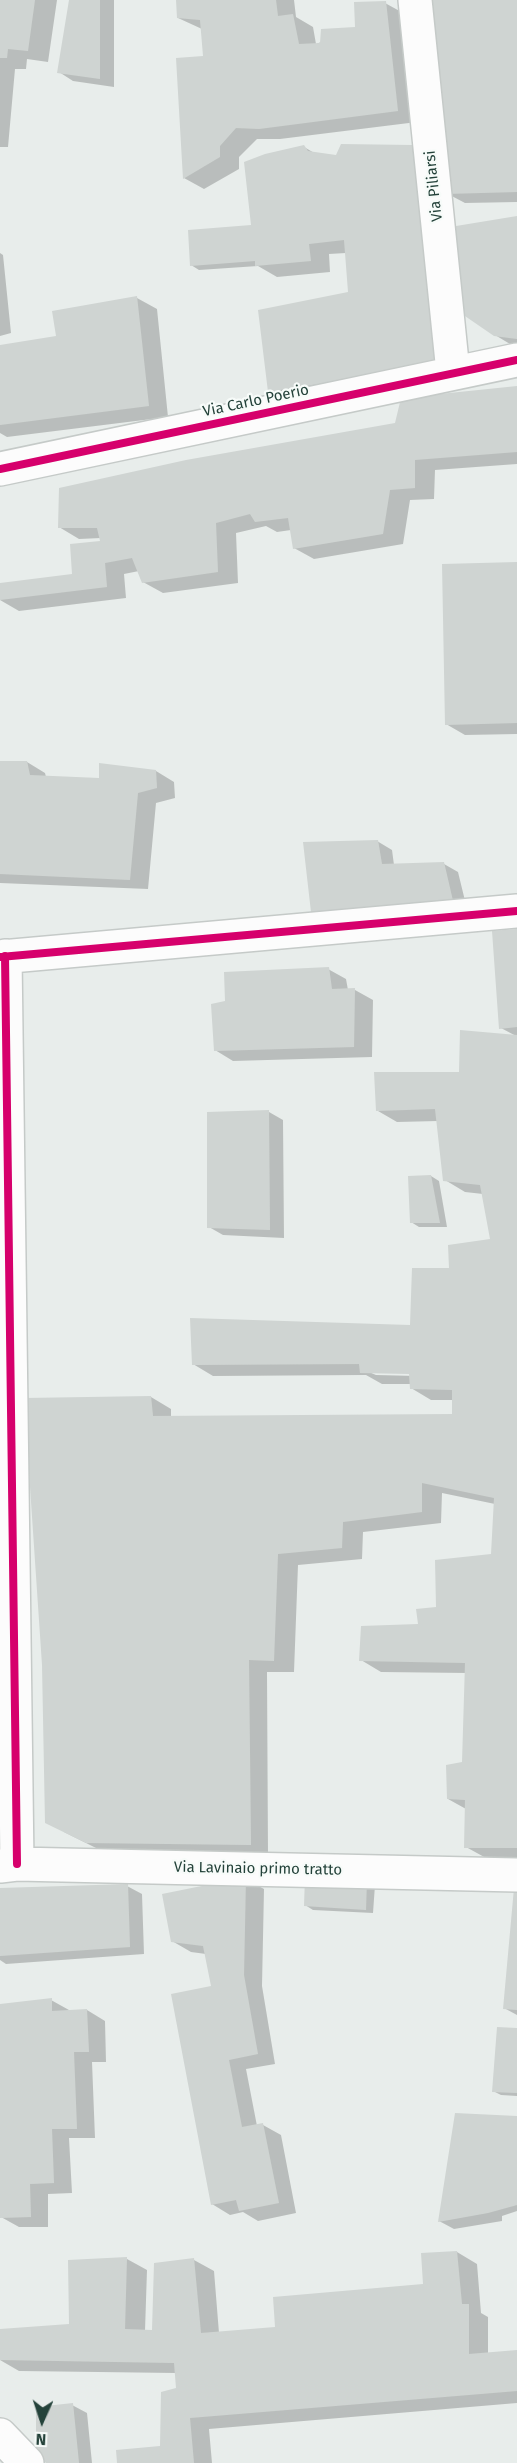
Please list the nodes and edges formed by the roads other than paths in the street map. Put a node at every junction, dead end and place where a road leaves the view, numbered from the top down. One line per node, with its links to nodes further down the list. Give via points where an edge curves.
1 (415, 0): 3 (street, Via Piliarsi)
2 (517, 360): 3 (street, Via Carlo Poerio)
3 (453, 372): 4 (street, Via Carlo Poerio)
4 (0, 469)
5 (517, 911): 6 (street)
6 (3, 957): 7 (street)
7 (9, 1865): 8 (street, Via Lavinaio primo tratto)
8 (517, 1875)
9 (0, 2435): 10 (street)
10 (27, 2463)

